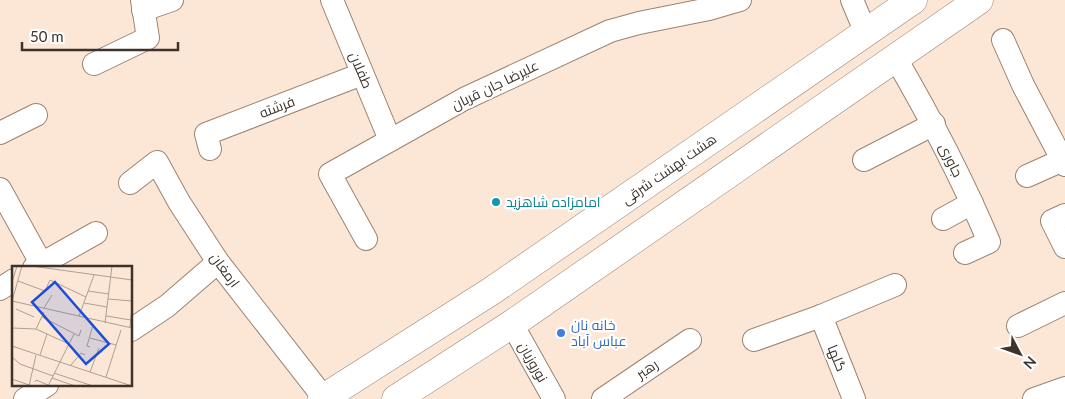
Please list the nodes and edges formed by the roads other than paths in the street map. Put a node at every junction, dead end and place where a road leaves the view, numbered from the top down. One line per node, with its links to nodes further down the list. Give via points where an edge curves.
1 (172, 0): 7 (street)
2 (740, 0): 16 (street, علیرضا جان قربان, via 610,31 464,99)
3 (852, 0): 8 (street)
4 (913, 0): 8 (main road, هشت بهشت شرقی)
5 (979, 0): 10 (main road)
6 (338, 2): 12 (street, طفلان)
7 (143, 5): 11 (street, via 148,38)
8 (866, 33): 44 (main road, هشت بهشت شرقی, via 493,290)
9 (1003, 40): 19 (street)
10 (895, 57): 14 (street, جاوری); 37 (main road)
11 (94, 64)
12 (362, 74): 16 (street, طفلان); 17 (street, فرشته, via 206,134)
13 (36, 114): 15 (street)
14 (934, 124): 18 (street); 23 (street, جاوری)
15 (0, 133)
16 (390, 140): 27 (street, علیرضا جان قربان, via 330,174)
17 (210, 149)
18 (864, 160)
19 (1064, 161): 20 (street)
20 (1027, 176)
21 (130, 183): 30 (street, ارمغان, via 157,162)
22 (0, 189): 31 (street)
23 (972, 202): 25 (street); 29 (street, جاوری, via 989,242)
24 (1065, 215): 28 (street, via 1052,221)
25 (943, 219)
26 (96, 233): 31 (street)
27 (366, 238)
28 (1065, 248)
29 (965, 253)
30 (218, 262): 39 (street, via 167,306); 44 (street, ارمغان)
31 (37, 266)
32 (12, 281): 34 (street)
33 (895, 285): 36 (street)
34 (0, 289)
35 (1065, 303): 38 (street)
36 (821, 316): 41 (street); 49 (street, گلها)
37 (512, 324): 46 (main road); 47 (street, نوروزیان)
38 (1018, 326)
39 (132, 329)
40 (690, 340): 48 (street, رهبر)
41 (754, 340)
42 (45, 386): 45 (street)
43 (1065, 388): 50 (street)
44 (323, 398)
45 (25, 399)
46 (396, 399)
47 (554, 399)
48 (603, 399)
49 (854, 399)
50 (1034, 399)

